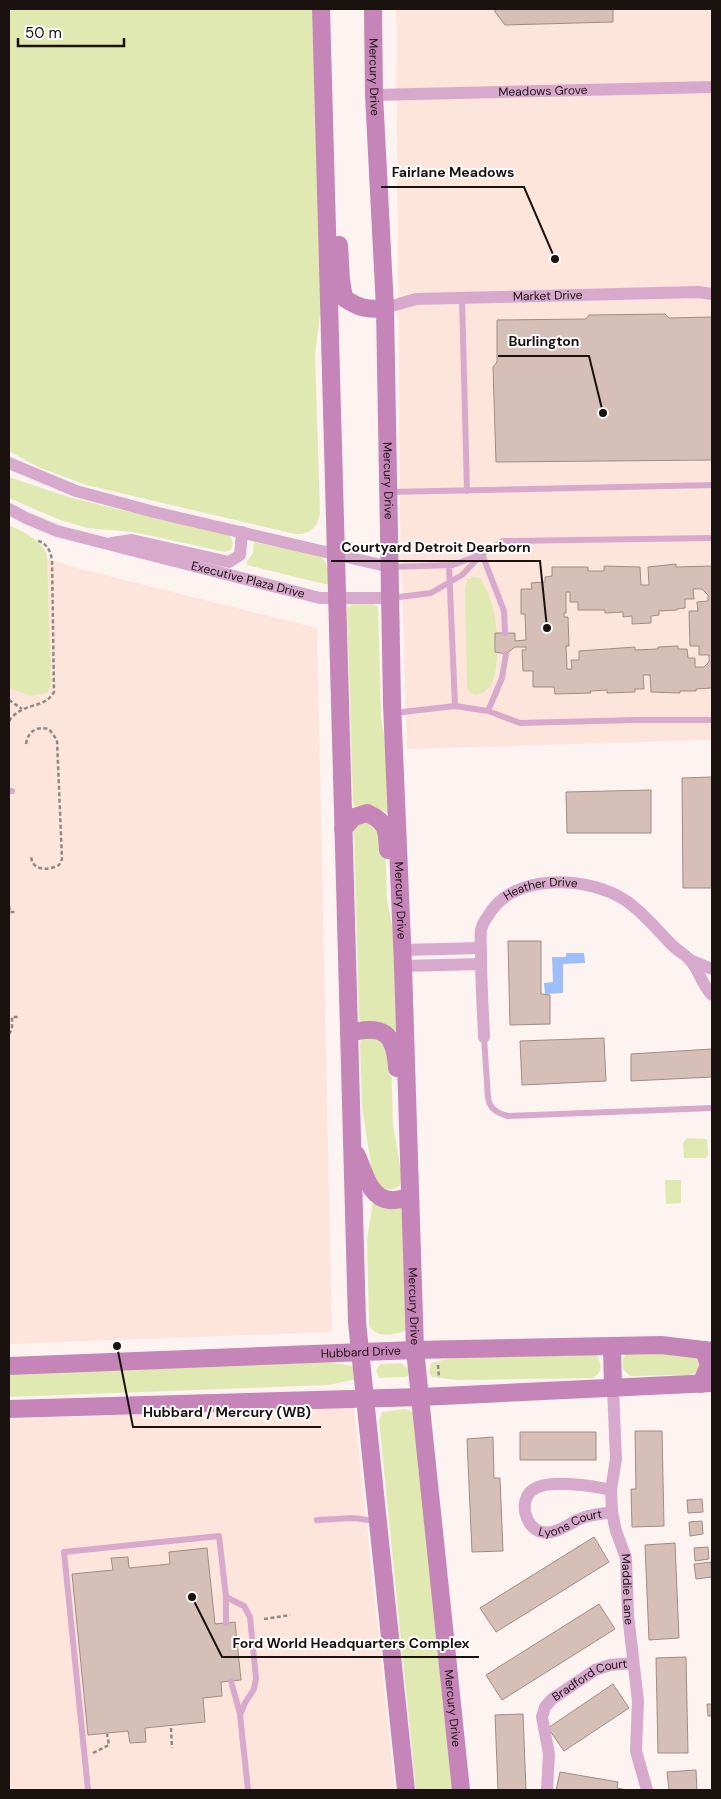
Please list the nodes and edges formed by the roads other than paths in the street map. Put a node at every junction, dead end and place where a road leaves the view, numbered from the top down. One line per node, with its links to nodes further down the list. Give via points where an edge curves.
1 (321, 9): 6 (street)
2 (362, 9): 5 (street, via 364,71)
3 (373, 9): 5 (street, Mercury Drive)
4 (712, 87): 5 (street, Meadows Grove)
5 (374, 95): 9 (street, Mercury Drive)
6 (325, 155): 9 (street, via 337,183 344,298 358,307); 18 (street)
7 (712, 294): 8 (street, Market Drive)
8 (462, 298): 9 (street, Market Drive, via 416,299); 12 (lane)
9 (385, 308): 13 (street, Mercury Drive)
10 (9, 463): 15 (street, via 76,491)
11 (712, 485): 12 (lane)
12 (467, 491): 13 (lane)
13 (388, 492): 21 (street, Mercury Drive)
14 (9, 509): 17 (street, Executive Plaza Drive, via 57,531)
15 (242, 532): 17 (street, Executive Plaza Drive, via 240,555 229,562 132,540); 18 (street)
16 (712, 538): 19 (lane, via 503,542)
17 (107, 544): 24 (street, Executive Plaza Drive, via 320,598)
18 (336, 554): 21 (street); 24 (street)
19 (482, 554): 20 (lane); 22 (lane, via 462,575); 25 (lane, via 504,611)
20 (449, 565): 21 (lane); 22 (lane)
21 (390, 566): 23 (street, Mercury Drive)
22 (451, 581): 23 (lane, via 431,593); 27 (lane)
23 (390, 598): 24 (street, Executive Plaza Drive); 29 (street, Mercury Drive)
24 (337, 599): 31 (street)
25 (505, 632)
26 (506, 654): 28 (lane, via 502,678)
27 (455, 706): 28 (lane); 29 (lane)
28 (488, 711): 30 (lane, via 520,723)
29 (393, 713): 33 (street, Mercury Drive)
30 (712, 720)
31 (344, 829): 33 (street, via 354,817 367,813 380,819 387,829 390,894); 38 (street)
32 (481, 948): 33 (street); 34 (street, Heather Drive, via 481,928 491,910 503,898 535,885 582,883 625,900); 35 (street, Heather Drive)
33 (402, 950): 35 (street); 42 (street, Mercury Drive)
34 (690, 960): 36 (street, Heather Drive); 37 (street, Heather Drive)
35 (481, 964): 39 (street, Heather Drive)
36 (712, 969)
37 (712, 995)
38 (349, 1034): 41 (street); 42 (street, via 376,1029 388,1036 396,1051 399,1125)
39 (484, 1037): 40 (lane, via 489,1105 500,1114)
40 (712, 1108)
41 (352, 1147): 43 (street, via 369,1185 378,1196 390,1200); 47 (street)
42 (410, 1175): 43 (street, Mercury Drive)
43 (410, 1197): 45 (street, Mercury Drive)
44 (612, 1346): 45 (street, Hubbard Drive); 46 (street, Hubbard Drive, via 661,1345); 50 (street)
45 (415, 1350): 47 (street, Hubbard Drive); 51 (street, Mercury Drive)
46 (708, 1351): 49 (street)
47 (360, 1352): 48 (street, Hubbard Drive); 52 (street)
48 (9, 1366)
49 (707, 1383): 50 (street)
50 (613, 1388): 51 (street); 54 (street, Maddie Lane, via 616,1459)
51 (421, 1397): 52 (street); 66 (street, Mercury Drive)
52 (366, 1399): 53 (street); 57 (street)
53 (9, 1409)
54 (611, 1490): 55 (street, Maddie Lane); 55 (street, Lyons Court, via 582,1484 542,1486 527,1495 525,1512 528,1522 541,1532 551,1532 585,1517)
55 (612, 1512): 60 (street, Maddie Lane, via 626,1558)
56 (318, 1520): 57 (lane, via 352,1518)
57 (379, 1522): 65 (street)
58 (226, 1597): 59 (lane); 62 (lane, via 244,1606 250,1617 256,1678); 63 (lane, via 219,1536 64,1552)
59 (226, 1623)
60 (633, 1663): 67 (street, Bradford Court, via 610,1664 595,1670 552,1699 545,1708 542,1717 550,1766); 68 (street, Maddie Lane, via 638,1701 636,1751)
61 (231, 1681): 62 (lane)
62 (240, 1716): 64 (lane)
63 (88, 1790)
64 (248, 1790)
65 (406, 1790)
66 (461, 1790)
67 (547, 1790)
68 (647, 1790)

